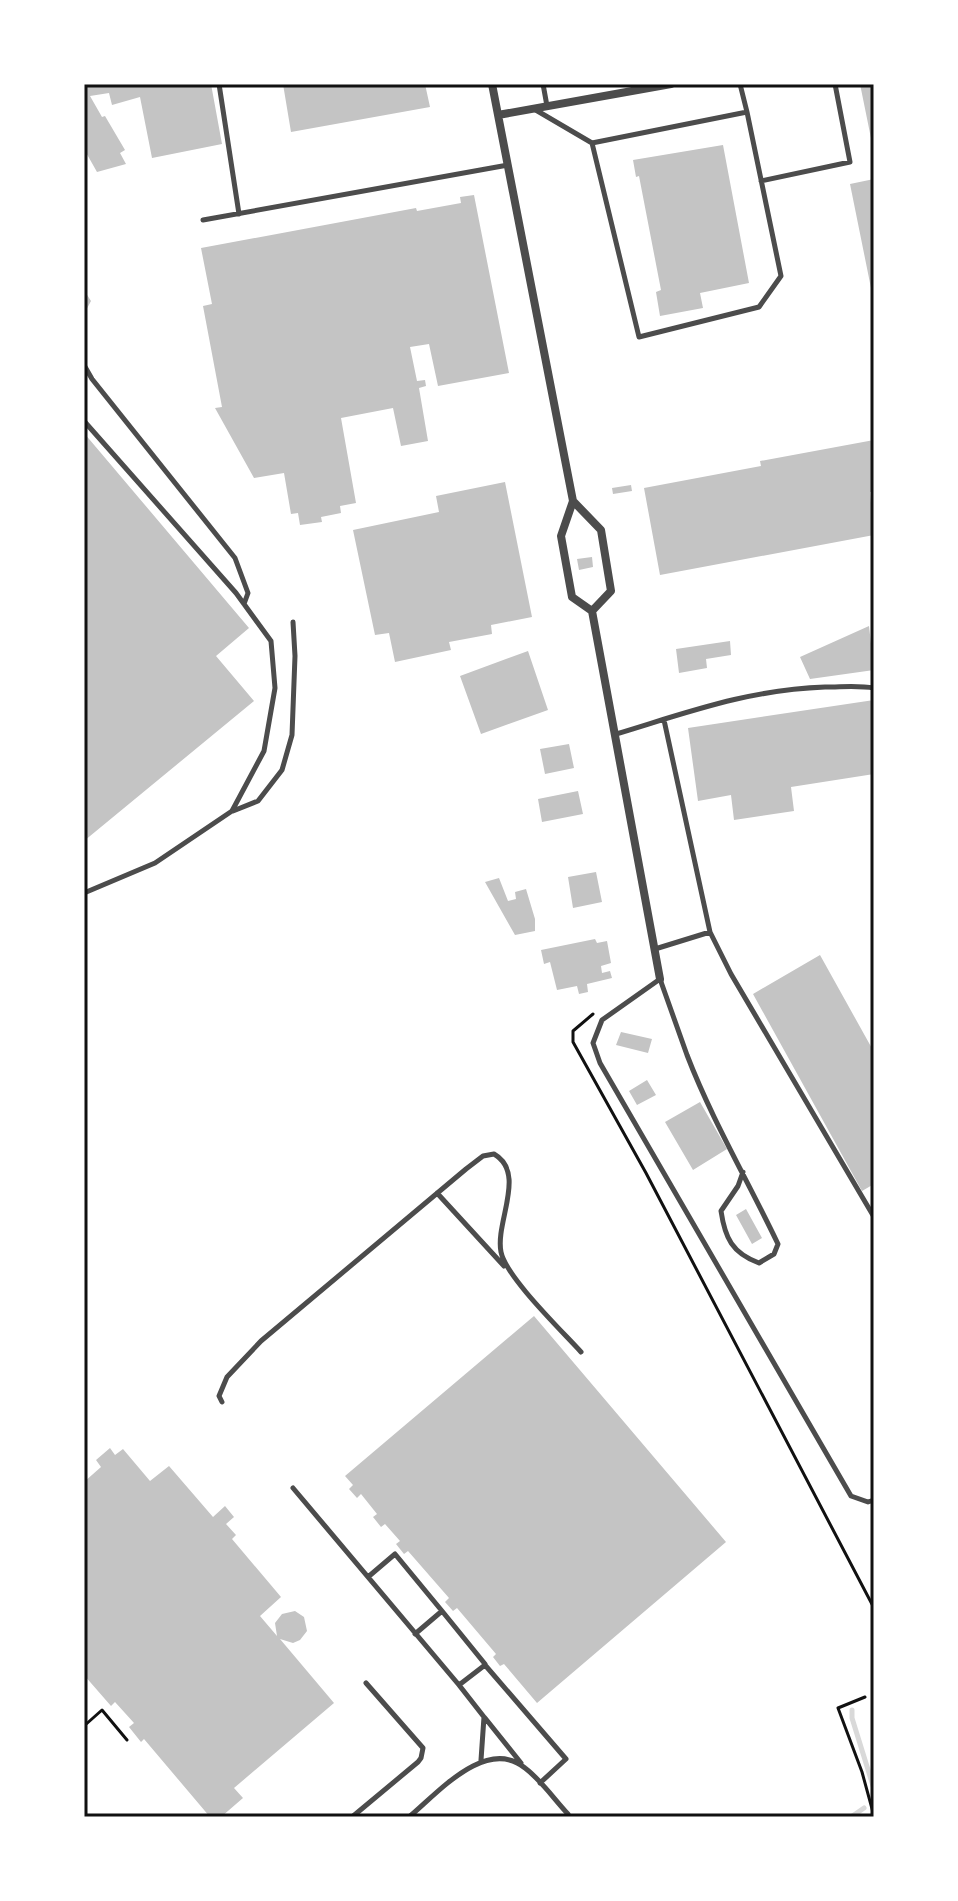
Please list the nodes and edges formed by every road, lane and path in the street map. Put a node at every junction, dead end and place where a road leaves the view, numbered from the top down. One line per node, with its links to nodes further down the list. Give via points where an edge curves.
1 (219, 84): 15 (lane)
2 (492, 84): 11 (street)
3 (543, 84): 8 (lane)
4 (671, 84): 7 (street)
5 (740, 84): 10 (lane)
6 (835, 84): 14 (lane, via 850,162)
7 (620, 88): 8 (street)
8 (547, 106): 9 (street)
9 (533, 109): 11 (street); 12 (lane)
10 (747, 112): 12 (lane); 14 (lane)
11 (498, 115): 13 (street)
12 (592, 143): 14 (lane, via 639,337 759,307 781,276)
13 (508, 165): 15 (lane); 19 (street)
14 (761, 181)
15 (239, 214): 16 (lane)
16 (203, 220)
17 (84, 365): 20 (lane, via 235,558 248,593)
18 (84, 421): 20 (lane)
19 (573, 501): 21 (street, via 561,536 572,597); 21 (street, via 601,530 604,545 611,591)
20 (244, 604): 26 (lane, via 271,641 275,688 264,751)
21 (592, 611): 25 (street)
22 (293, 622): 26 (lane, via 292,735 282,770 258,801)
23 (874, 688): 24 (lane, via 785,689)
24 (664, 720): 25 (lane); 28 (lane)
25 (615, 735): 29 (street)
26 (232, 811): 27 (lane, via 155,863)
27 (84, 893)
28 (710, 932): 29 (lane); 34 (lane)
29 (655, 949): 30 (street)
30 (660, 979): 32 (lane, via 688,1056); 39 (lane, via 602,1020 593,1043 600,1063 851,1496)
31 (596, 1011): 41 (path, via 573,1031 573,1042)
32 (743, 1172): 32 (lane, via 721,1211 724,1231 741,1256 759,1263 774,1254 778,1244)
33 (437, 1193): 35 (lane); 35 (lane, via 483,1156 503,1159 508,1193 501,1254); 37 (lane, via 261,1341 227,1377 219,1396)
34 (874, 1217)
35 (513, 1275): 36 (lane)
36 (581, 1352)
37 (222, 1402)
38 (293, 1488): 40 (lane)
39 (874, 1500)
40 (368, 1577): 42 (lane, via 395,1554); 43 (lane)
41 (874, 1608)
42 (442, 1611): 43 (lane); 44 (lane)
43 (415, 1634): 46 (lane)
44 (485, 1665): 46 (lane); 53 (lane, via 566,1759)
45 (366, 1683): 56 (lane, via 423,1753)
46 (459, 1685): 48 (lane)
47 (865, 1697): 55 (path, via 838,1708)
48 (484, 1717): 51 (lane); 52 (lane)
49 (84, 1726): 50 (path, via 102,1710)
50 (127, 1740)
51 (481, 1760): 52 (lane); 57 (lane)
52 (524, 1766): 53 (lane)
53 (540, 1783): 54 (lane)
54 (568, 1814)
55 (872, 1815)
56 (352, 1817)
57 (409, 1817)

